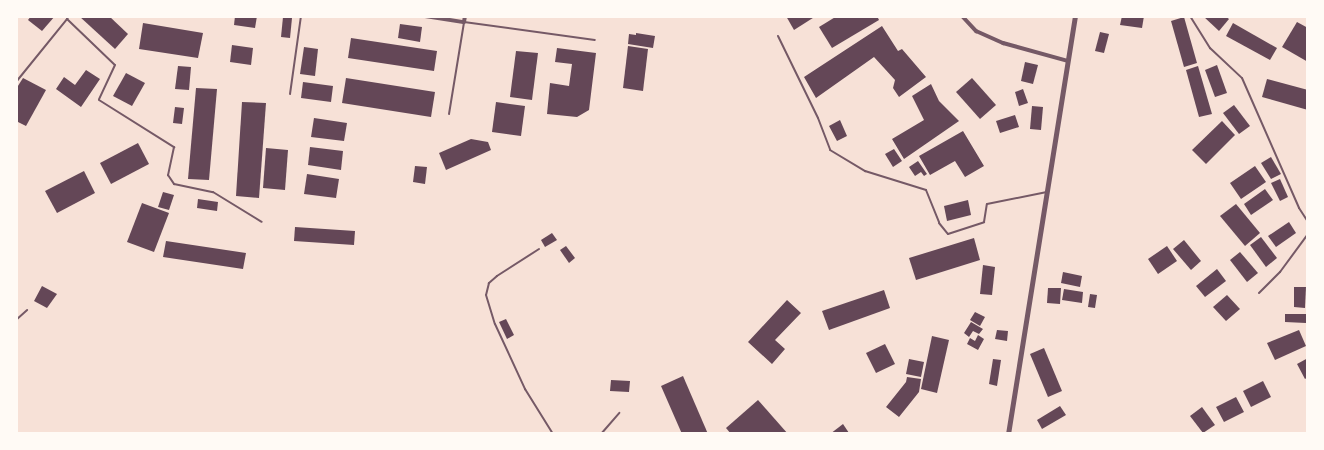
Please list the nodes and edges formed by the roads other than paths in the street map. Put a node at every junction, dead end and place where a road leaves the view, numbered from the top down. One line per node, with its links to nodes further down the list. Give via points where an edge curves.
1 (301, 16): 13 (lane)
2 (425, 16): 8 (street)
3 (465, 16): 8 (street)
4 (962, 16): 11 (street, via 976,31 1002,44)
5 (1075, 16): 11 (street)
6 (1190, 16): 17 (lane, via 1210,48 1242,78)
7 (68, 18): 12 (lane); 16 (lane, via 115,65 99,100 174,147 168,175 174,184 213,192)
8 (464, 22): 10 (lane); 14 (lane)
9 (778, 36): 15 (lane, via 830,150 865,171 926,190 939,223 948,234 984,222 987,204)
10 (595, 40)
11 (1068, 61): 15 (street)
12 (16, 82)
13 (290, 94)
14 (449, 114)
15 (1047, 192): 26 (street)
16 (262, 222)
17 (1308, 222)
18 (1308, 234): 20 (lane)
19 (539, 249): 24 (lane, via 497,276 489,283 486,295 525,389)
20 (1259, 293)
21 (27, 310): 22 (lane)
22 (16, 320)
23 (619, 413): 25 (lane)
24 (552, 434)
25 (601, 434)
26 (1008, 434)

